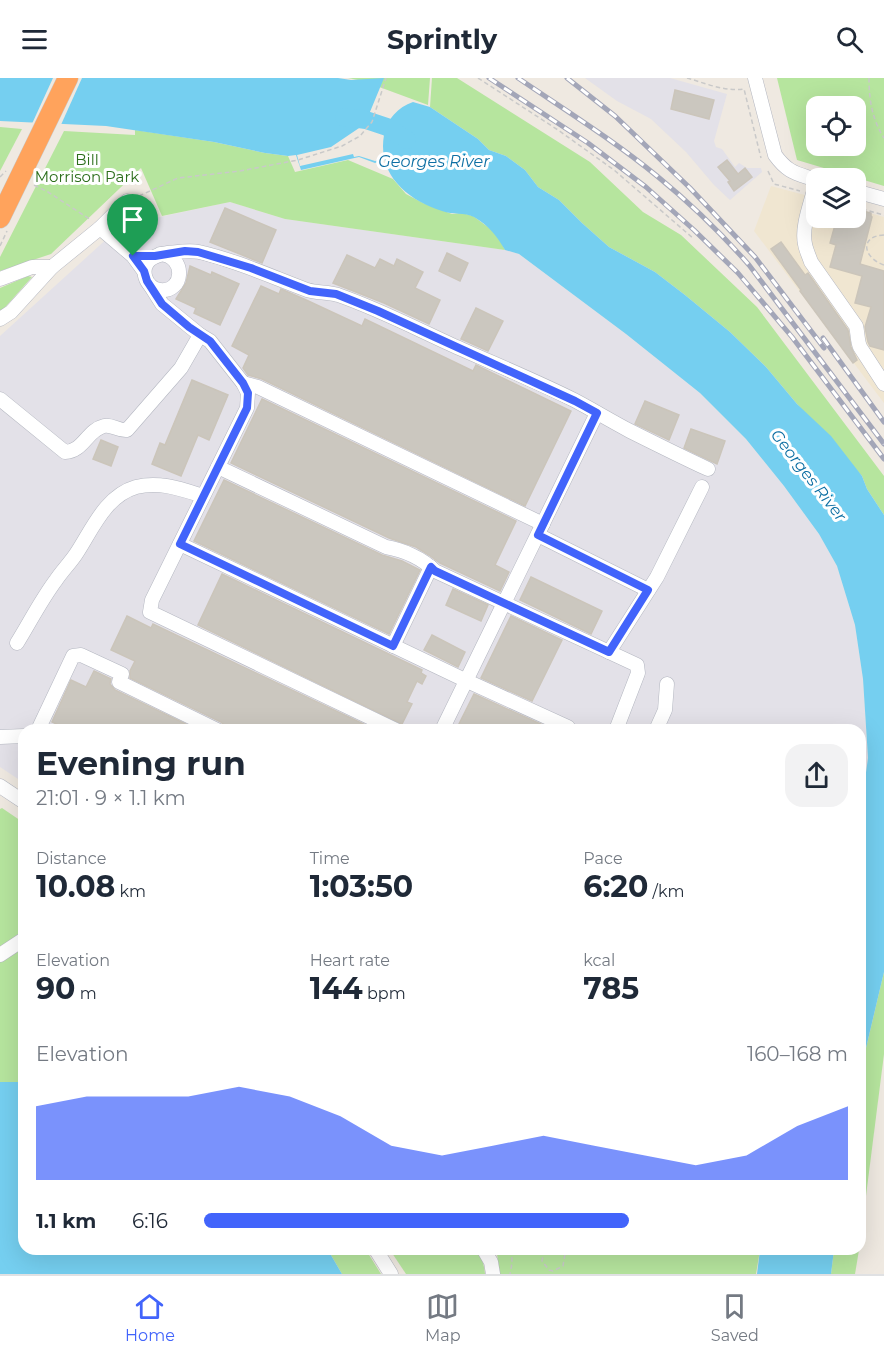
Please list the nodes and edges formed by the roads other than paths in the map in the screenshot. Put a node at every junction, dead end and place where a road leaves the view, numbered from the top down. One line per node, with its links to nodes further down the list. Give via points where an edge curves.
1 (68, 78): 7 (highway)
2 (755, 78): 3 (street, via 775,155 782,165)
3 (806, 181)
4 (866, 194): 5 (street)
5 (884, 199)
6 (127, 201): 9 (street)
7 (0, 218)
8 (806, 224): 19 (street, via 805,243 811,262 856,326 860,347)
9 (100, 228): 11 (street); 12 (street)
10 (158, 255): 11 (street); 13 (street); 15 (street, via 174,259 179,277 164,290); 21 (street, via 198,252 310,291 336,294)
11 (133, 256): 13 (street)
12 (52, 267): 14 (street, via 32,267); 16 (street)
13 (144, 271): 15 (street)
14 (0, 279)
15 (150, 285): 17 (street, via 162,304)
16 (0, 319)
17 (200, 335): 18 (street, via 210,341); 20 (street, via 182,368 127,430 102,426 72,452 65,452)
18 (243, 383): 22 (street, via 248,393 247,408); 26 (street, via 258,387)
19 (884, 384)
20 (0, 399)
21 (597, 413): 23 (street); 26 (street)
22 (218, 467): 25 (street); 28 (street)
23 (708, 469)
24 (702, 487): 29 (street)
25 (203, 496): 27 (street); 31 (street, via 154,484 114,498)
26 (540, 529): 29 (street); 30 (street)
27 (180, 544): 32 (street); 38 (street, via 152,600 150,612)
28 (431, 567): 30 (street); 32 (street)
29 (648, 590): 33 (street)
30 (505, 603): 33 (street); 34 (street)
31 (17, 643)
32 (393, 646): 34 (street)
33 (609, 652): 41 (street, via 636,665 638,674)
34 (467, 681): 39 (street); 40 (street)
35 (667, 684): 42 (street, via 665,710)
36 (41, 724): 37 (street, via 73,656 81,655 122,674 119,682)
37 (205, 724)
38 (383, 724)
39 (445, 724)
40 (561, 724)
41 (618, 724)
42 (659, 724)
43 (18, 736): 44 (street)
44 (0, 737)
45 (2, 790): 46 (street)
46 (18, 799)
47 (18, 943): 48 (street)
48 (0, 955)
49 (379, 1255): 51 (street)
50 (487, 1255): 52 (street)
51 (391, 1274)
52 (493, 1274)

